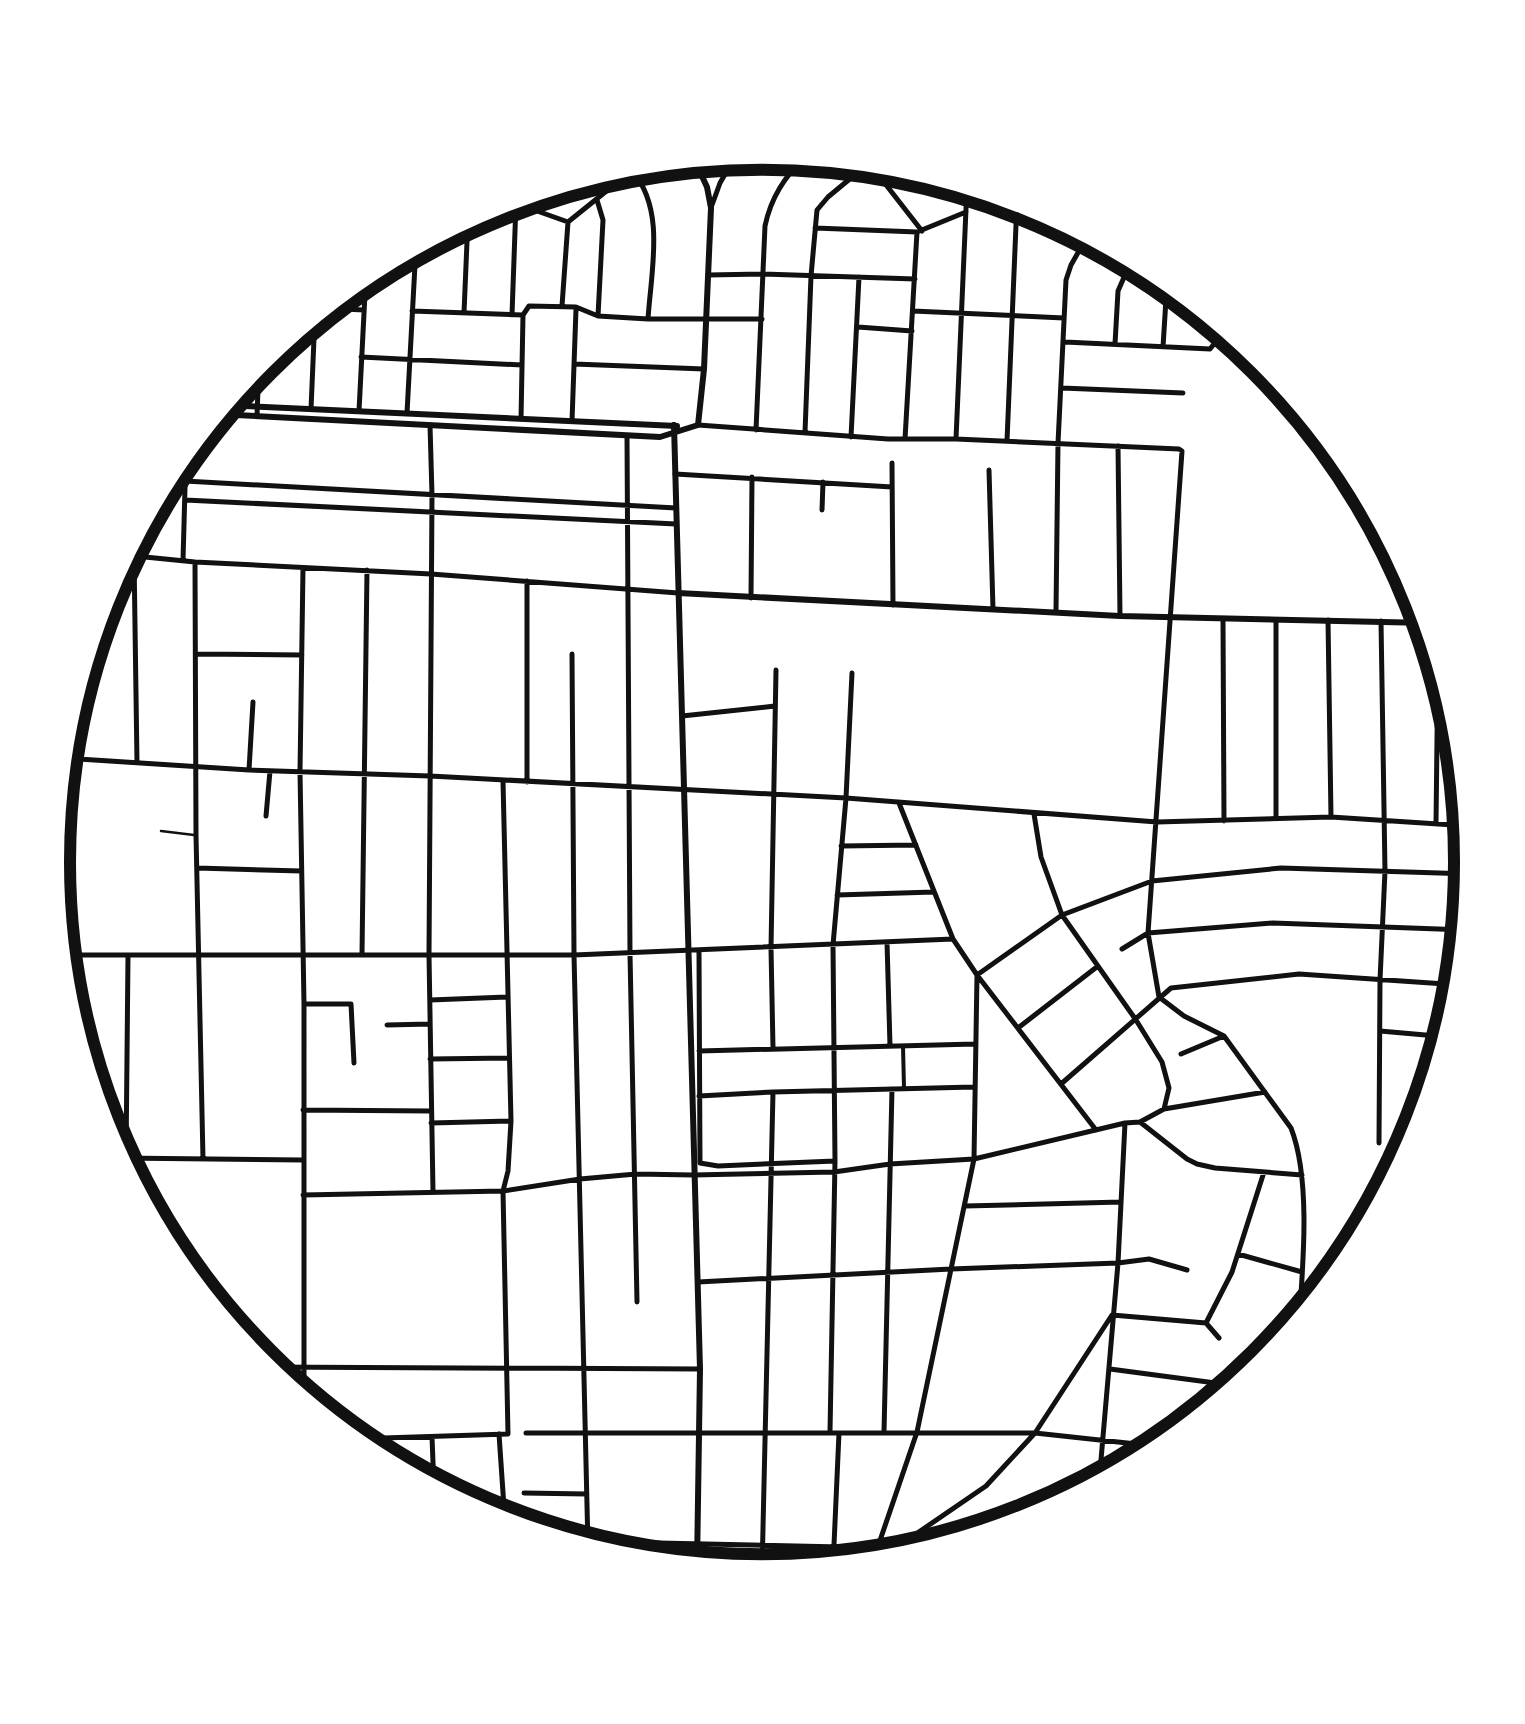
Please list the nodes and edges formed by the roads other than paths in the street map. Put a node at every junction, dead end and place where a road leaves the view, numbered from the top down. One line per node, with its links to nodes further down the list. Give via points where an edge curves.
1 (791, 170): 23 (street, via 769,208)
2 (727, 171): 11 (street)
3 (700, 172): 11 (street)
4 (854, 175): 17 (street, via 817,210)
5 (881, 180): 18 (street)
6 (639, 181): 43 (street, via 654,218)
7 (615, 186): 9 (street)
8 (959, 198): 12 (street)
9 (598, 200): 16 (street); 40 (street, via 604,220)
10 (966, 200): 12 (street)
11 (711, 208): 24 (street)
12 (966, 208): 18 (street); 38 (street)
13 (532, 209): 16 (street)
14 (513, 216): 39 (street)
15 (1016, 218): 41 (street)
16 (568, 222): 30 (street)
17 (814, 228): 18 (street); 25 (street)
18 (919, 232): 27 (street)
19 (467, 236): 37 (street)
20 (1081, 247): 42 (street, via 1066,280)
21 (415, 263): 34 (street)
22 (1126, 273): 51 (street)
23 (763, 274): 24 (street); 25 (street); 45 (street)
24 (708, 275): 44 (street)
25 (811, 276): 26 (street); 75 (street)
26 (860, 277): 27 (street); 46 (street)
27 (915, 279): 35 (street)
28 (365, 296): 33 (street)
29 (1166, 300): 52 (street)
30 (562, 306): 31 (street); 36 (street, via 529,306)
31 (576, 308): 40 (street); 55 (street)
32 (346, 309): 33 (street)
33 (364, 310): 53 (street)
34 (412, 311): 37 (street); 54 (street)
35 (913, 311): 38 (street); 47 (street)
36 (524, 312): 39 (street); 56 (street)
37 (464, 313): 39 (street)
38 (962, 313): 41 (street); 80 (street)
39 (512, 314)
40 (598, 316): 43 (street)
41 (1012, 316): 42 (street); 81 (street)
42 (1064, 318): 50 (street)
43 (648, 319): 44 (street)
44 (705, 319): 45 (street); 57 (street)
45 (762, 319): 74 (street)
46 (858, 328): 47 (street); 77 (street)
47 (912, 330): 79 (street)
48 (315, 334): 63 (street)
49 (1215, 338): 52 (street, via 1210,349)
50 (1064, 342): 51 (street); 59 (street)
51 (1115, 344): 52 (street)
52 (1164, 347)
53 (361, 357): 54 (street); 64 (street)
54 (410, 360): 56 (street); 65 (street)
55 (574, 364): 57 (street); 70 (street)
56 (522, 366): 69 (street)
57 (704, 369): 72 (street)
58 (258, 388): 62 (street)
59 (1062, 388): 60 (street); 82 (street)
60 (1183, 394)
61 (242, 406): 62 (street)
62 (257, 406): 63 (street); 68 (street)
63 (311, 409): 64 (street)
64 (358, 411): 65 (street)
65 (407, 413): 66 (street)
66 (430, 414): 69 (street); 71 (street)
67 (234, 415): 68 (street)
68 (257, 416): 71 (street)
69 (521, 419): 70 (street)
70 (572, 421): 73 (street)
71 (430, 424): 76 (street); 92 (street)
72 (698, 425): 73 (street); 74 (street)
73 (674, 429): 76 (street); 87 (street)
74 (756, 430): 75 (street)
75 (805, 432): 77 (street)
76 (627, 436): 94 (street)
77 (850, 437): 78 (street)
78 (888, 439): 79 (street); 84 (street)
79 (905, 439): 80 (street)
80 (956, 439): 81 (street)
81 (1007, 441): 82 (street)
82 (1058, 443): 83 (street); 113 (street)
83 (1118, 446): 114 (street); 115 (street, via 1182,451)
84 (888, 450)
85 (892, 463): 91 (street)
86 (989, 470): 112 (street)
87 (675, 474): 88 (street); 95 (street)
88 (752, 478): 90 (street); 110 (street)
89 (185, 481): 92 (street); 93 (street)
90 (823, 482): 91 (street); 96 (street)
91 (892, 486): 111 (street)
92 (432, 495): 94 (street); 97 (street)
93 (185, 500): 97 (street); 101 (street)
94 (627, 506): 95 (street); 98 (street)
95 (676, 508): 99 (street)
96 (822, 510)
97 (432, 512): 98 (street); 106 (street)
98 (628, 522): 99 (street); 108 (street)
99 (676, 524): 109 (street)
100 (141, 557): 101 (street)
101 (182, 560): 102 (street)
102 (195, 562): 103 (street); 121 (street)
103 (302, 568): 104 (street); 122 (street)
104 (367, 570): 106 (street); 137 (street)
105 (134, 571): 131 (street)
106 (431, 574): 107 (street); 138 (street)
107 (528, 581): 108 (street); 140 (street)
108 (629, 588): 109 (street); 142 (street)
109 (678, 593): 110 (street); 129 (street)
110 (750, 598): 111 (street)
111 (892, 605): 112 (street)
112 (993, 609): 113 (street)
113 (1056, 611): 114 (street)
114 (1120, 616): 115 (street)
115 (1171, 618): 116 (street); 153 (street)
116 (1223, 619): 117 (street); 152 (street)
117 (1276, 619): 118 (street); 149 (street)
118 (1328, 620): 119 (street); 150 (street)
119 (1382, 621): 120 (street); 151 (street)
120 (1412, 622)
121 (196, 654): 122 (street); 133 (street)
122 (302, 654): 136 (street)
123 (572, 654): 141 (street)
124 (776, 670): 127 (street)
125 (852, 673): 145 (street)
126 (253, 702): 134 (street)
127 (775, 706): 129 (street); 144 (street)
128 (1437, 708): 154 (street)
129 (682, 716): 143 (street)
130 (78, 758): 131 (street)
131 (137, 763): 133 (street)
132 (77, 766): 178 (street)
133 (197, 766): 134 (street); 157 (street)
134 (249, 770): 135 (street)
135 (270, 770): 136 (street); 148 (street)
136 (300, 772): 137 (street); 162 (street)
137 (364, 774): 138 (street); 184 (street)
138 (430, 776): 139 (street); 185 (street)
139 (503, 781): 140 (street); 186 (street)
140 (527, 782): 141 (street)
141 (572, 784): 142 (street); 187 (street)
142 (628, 786): 143 (street); 180 (street)
143 (683, 789): 144 (street); 176 (street)
144 (775, 796): 145 (street); 174 (street)
145 (846, 798): 146 (street); 159 (street)
146 (898, 803): 147 (street); 158 (street)
147 (1034, 812): 153 (street); 167 (street)
148 (266, 816)
149 (1276, 817): 150 (street); 152 (street)
150 (1331, 817): 151 (street)
151 (1384, 820): 154 (street); 161 (street)
152 (1224, 821): 153 (street)
153 (1157, 822): 164 (street)
154 (1436, 824): 155 (street)
155 (1454, 825)
156 (161, 831): 157 (lane)
157 (196, 835): 160 (street)
158 (916, 845): 159 (street); 165 (street)
159 (841, 846): 166 (street)
160 (197, 868): 162 (street); 179 (street)
161 (1384, 870): 163 (street); 164 (street, via 1281,868); 168 (street)
162 (301, 871): 183 (street)
163 (1455, 873)
164 (1152, 881): 167 (street); 170 (street)
165 (934, 892): 166 (street); 171 (street)
166 (837, 895): 173 (street)
167 (1062, 915): 188 (street); 189 (street)
168 (1383, 926): 169 (street); 170 (street, via 1273,923); 190 (street)
169 (1452, 929)
170 (1148, 933): 175 (street); 193 (street)
171 (953, 939): 172 (street); 189 (street)
172 (888, 942): 173 (street); 205 (street)
173 (832, 945): 174 (street); 208 (street)
174 (771, 948): 177 (street); 207 (street)
175 (1122, 948)
176 (688, 951): 177 (street); 180 (street); 244 (street)
177 (700, 951): 209 (street)
178 (76, 952)
179 (198, 954): 182 (street); 183 (street); 233 (street)
180 (630, 954): 187 (street); 241 (street)
181 (76, 955): 182 (street)
182 (128, 955): 229 (street)
183 (303, 955): 184 (street); 195 (street)
184 (362, 955): 185 (street)
185 (429, 955): 186 (street); 194 (street)
186 (507, 955): 187 (street); 192 (street)
187 (574, 955): 245 (street)
188 (1099, 965): 196 (street); 199 (street)
189 (977, 975): 199 (street); 204 (street)
190 (1380, 980): 191 (street); 193 (street, via 1299,974 1171,988); 200 (street)
191 (1444, 984)
192 (508, 997): 194 (street); 211 (street)
193 (1159, 997): 196 (street); 201 (street)
194 (430, 1000): 197 (street)
195 (304, 1004): 213 (street, via 350,1004); 223 (street)
196 (1136, 1020): 214 (street); 222 (street, via 1162,1062 1169,1088)
197 (430, 1024): 198 (street); 212 (street)
198 (386, 1026)
199 (1018, 1028): 214 (street)
200 (1380, 1030): 202 (street); 231 (street)
201 (1224, 1036): 210 (street); 220 (street)
202 (1431, 1036): 203 (street)
203 (1431, 1042)
204 (974, 1044): 206 (street); 215 (street)
205 (890, 1046): 206 (street); 208 (street)
206 (904, 1046): 216 (street)
207 (773, 1048): 208 (street); 209 (street)
208 (834, 1048): 218 (street)
209 (699, 1051): 221 (street)
210 (1181, 1054)
211 (508, 1058): 212 (street); 225 (street)
212 (430, 1059): 224 (street)
213 (354, 1063)
214 (1060, 1084): 230 (street)
215 (974, 1087): 216 (street); 234 (street)
216 (904, 1088): 217 (street)
217 (892, 1089): 218 (street); 238 (street)
218 (835, 1090): 219 (street); 236 (street)
219 (773, 1092): 221 (street); 237 (street)
220 (1265, 1092): 222 (street); 243 (street, via 1291,1128)
221 (700, 1096): 237 (street, via 702,1165)
222 (1164, 1109): 226 (street)
223 (303, 1110): 224 (street); 235 (street)
224 (431, 1111): 228 (street)
225 (511, 1121): 228 (street); 246 (street)
226 (1140, 1122): 227 (street); 240 (street, via 1197,1164)
227 (1125, 1123): 230 (street); 249 (street)
228 (432, 1124): 247 (street)
229 (124, 1129)
230 (1096, 1130): 234 (street)
231 (1379, 1143)
232 (137, 1158): 233 (street)
233 (203, 1159): 235 (street)
234 (974, 1159): 238 (street); 250 (street)
235 (303, 1160): 248 (street)
236 (835, 1162): 237 (street); 239 (street)
237 (772, 1163): 242 (street)
238 (890, 1164): 239 (street); 255 (street)
239 (834, 1172): 242 (street); 257 (street)
240 (1264, 1172): 243 (street); 251 (street)
241 (636, 1174): 244 (street); 245 (street); 261 (street)
242 (772, 1174): 244 (street); 258 (street)
243 (1302, 1175): 256 (street)
244 (693, 1176): 259 (street)
245 (580, 1179): 246 (street); 265 (street)
246 (502, 1191): 247 (street); 268 (street)
247 (433, 1192): 248 (street)
248 (304, 1195): 267 (street)
249 (1121, 1202): 250 (street); 252 (street)
250 (964, 1206): 253 (street)
251 (1238, 1254): 256 (street); 263 (street)
252 (1118, 1264): 253 (street); 254 (street, via 1149,1259); 262 (street)
253 (952, 1269): 255 (street); 277 (street)
254 (1187, 1270)
255 (888, 1272): 257 (street); 276 (street)
256 (1302, 1272): 260 (street)
257 (833, 1275): 258 (street); 274 (street)
258 (770, 1278): 259 (street); 273 (street)
259 (698, 1282): 269 (street)
260 (1300, 1298)
261 (637, 1302)
262 (1112, 1314): 263 (street); 270 (street); 279 (street)
263 (1206, 1323): 264 (street)
264 (1219, 1338)
265 (584, 1367): 268 (street); 269 (street); 281 (street)
266 (290, 1368): 267 (street)
267 (304, 1368): 268 (street); 271 (street)
268 (505, 1368): 280 (street, via 508,1434)
269 (700, 1369): 282 (street)
270 (1110, 1369): 272 (street); 285 (street)
271 (304, 1381)
272 (1218, 1383)
273 (766, 1432): 274 (street); 282 (street); 296 (street)
274 (830, 1432): 275 (street)
275 (838, 1432): 276 (street); 298 (street)
276 (884, 1432): 277 (street)
277 (918, 1432): 279 (street); 297 (street)
278 (526, 1433): 281 (street)
279 (1036, 1433): 285 (street); 293 (street, via 986,1486)
280 (499, 1434): 283 (street); 291 (street)
281 (586, 1434): 282 (street); 290 (street)
282 (700, 1434): 294 (street)
283 (432, 1437): 284 (street); 288 (street)
284 (379, 1438)
285 (1103, 1441): 286 (street); 287 (street)
286 (1138, 1444)
287 (1101, 1466)
288 (433, 1471)
289 (524, 1493): 290 (street)
290 (587, 1494): 292 (street)
291 (503, 1504)
292 (588, 1532)
293 (910, 1538)
294 (697, 1542): 295 (street); 296 (street); 300 (street)
295 (639, 1543)
296 (763, 1543): 298 (street); 301 (street)
297 (880, 1544)
298 (834, 1545): 299 (street)
299 (871, 1546)
300 (697, 1551)
301 (763, 1554)

